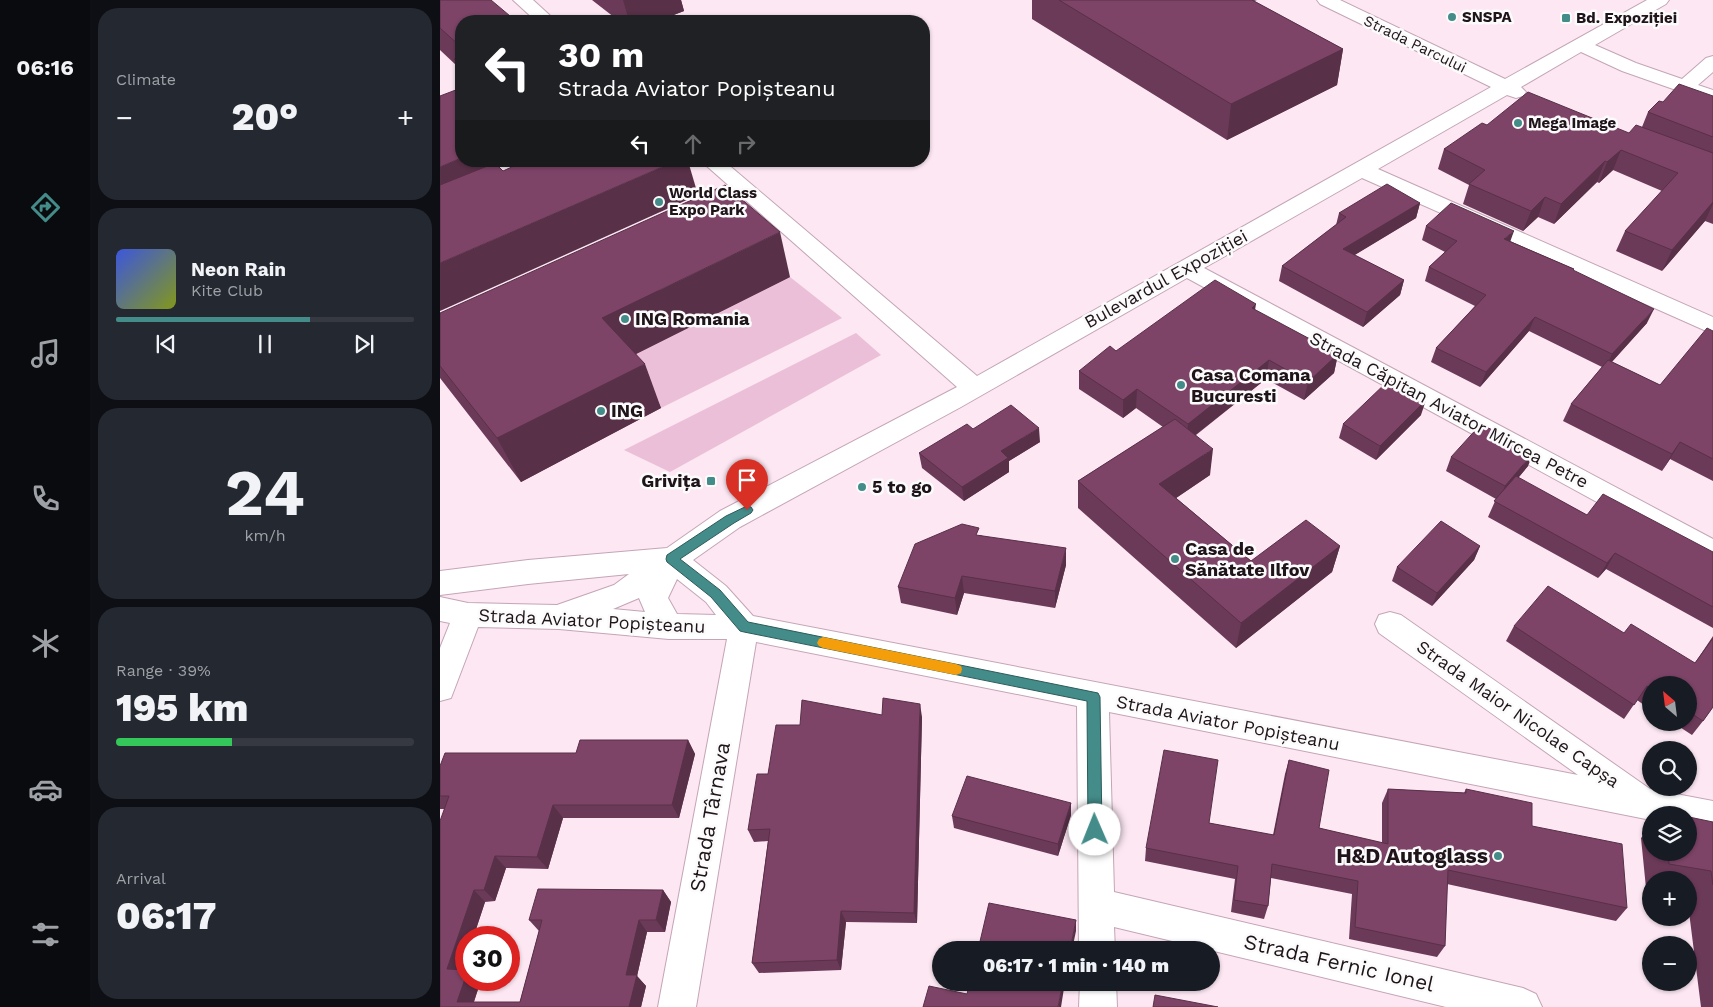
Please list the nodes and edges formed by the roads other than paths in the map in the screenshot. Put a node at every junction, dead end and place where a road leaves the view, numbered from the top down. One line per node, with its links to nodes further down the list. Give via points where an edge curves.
1 (522, 0): 4 (street)
2 (1326, 0): 8 (street, Strada Parcului)
3 (1660, 0): 5 (street, Bulevardul Expoziției)
4 (540, 15)
5 (1580, 45): 7 (street); 8 (street, Bulevardul Expoziției)
6 (1713, 62): 7 (street)
7 (1685, 87): 9 (street)
8 (1504, 88): 10 (street, Strada Parcului); 12 (street, Bulevardul Expoziției)
9 (1713, 97)
10 (1532, 98)
11 (718, 167): 13 (street)
12 (1360, 169): 15 (street, Bulevardul Expoziției); 16 (street)
13 (751, 196): 14 (street); 17 (street)
14 (727, 207)
15 (1186, 268): 17 (street, Bulevardul Expoziției); 18 (street, Strada Căpitan Aviator Mircea Petre)
16 (1713, 326)
17 (974, 387): 19 (street, Bulevardul Expoziției, via 730,519)
18 (1713, 552)
19 (672, 559): 20 (street, Strada Aviator Popișteanu); 22 (street, Bulevardul Expoziției, via 624,593); 24 (street, Bulevardul Expoziției, via 653,599); 25 (street, Strada Aviator Popișteanu, via 716,594)
20 (440, 583)
21 (454, 612): 22 (street, Strada Aviator Popișteanu); 26 (street)
22 (559, 617): 24 (street, Strada Aviator Popișteanu)
23 (1390, 624): 28 (street, Strada Maior Nicolae Capșa)
24 (669, 626): 25 (street, Strada Aviator Popișteanu)
25 (744, 627): 27 (street, Strada Aviator Popișteanu); 33 (street, Strada Târnava)
26 (440, 688)
27 (1093, 697): 28 (street, Strada Aviator Popișteanu); 30 (street)
28 (1646, 804): 29 (street, Strada Aviator Popișteanu)
29 (1713, 817)
30 (1097, 905): 31 (street); 35 (street, Strada Fernic Ionel)
31 (1097, 941)
32 (1098, 991): 34 (street)
33 (677, 1007)
34 (1098, 1007)
35 (1523, 1007)

